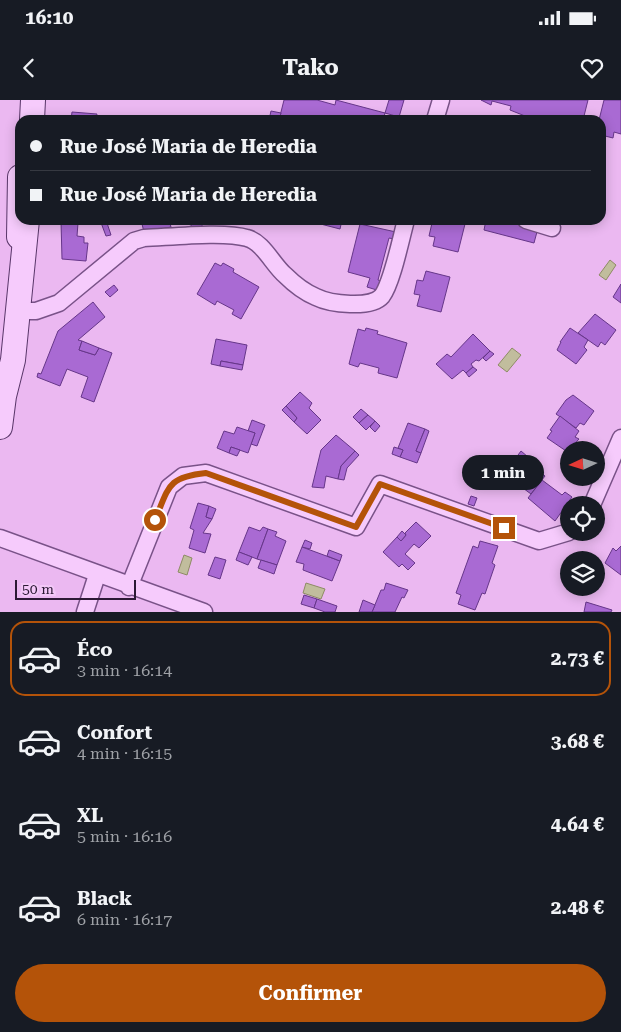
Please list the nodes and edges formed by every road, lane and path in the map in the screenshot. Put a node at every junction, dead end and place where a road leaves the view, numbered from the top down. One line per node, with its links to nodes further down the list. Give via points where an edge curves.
1 (22, 100): 4 (main road)
2 (33, 100): 5 (main road)
3 (441, 100): 6 (street)
4 (22, 115)
5 (32, 115)
6 (436, 115)
7 (19, 225): 12 (main road)
8 (27, 225): 12 (main road)
9 (405, 225): 12 (street, via 387,287 381,298 370,303 353,304 317,298 301,289 249,238 211,236 134,241 59,303 36,311)
10 (542, 225): 11 (street)
11 (552, 228)
12 (18, 311): 13 (main road, via 13,360)
13 (2, 402): 14 (main road)
14 (0, 426)
15 (621, 438): 16 (street)
16 (596, 496)
17 (560, 535): 20 (street, via 540,541 380,484 356,527 206,473 183,476 169,488)
18 (0, 538): 19 (street)
19 (97, 575): 20 (street); 21 (street)
20 (129, 587): 22 (street)
21 (84, 612)
22 (204, 612)

